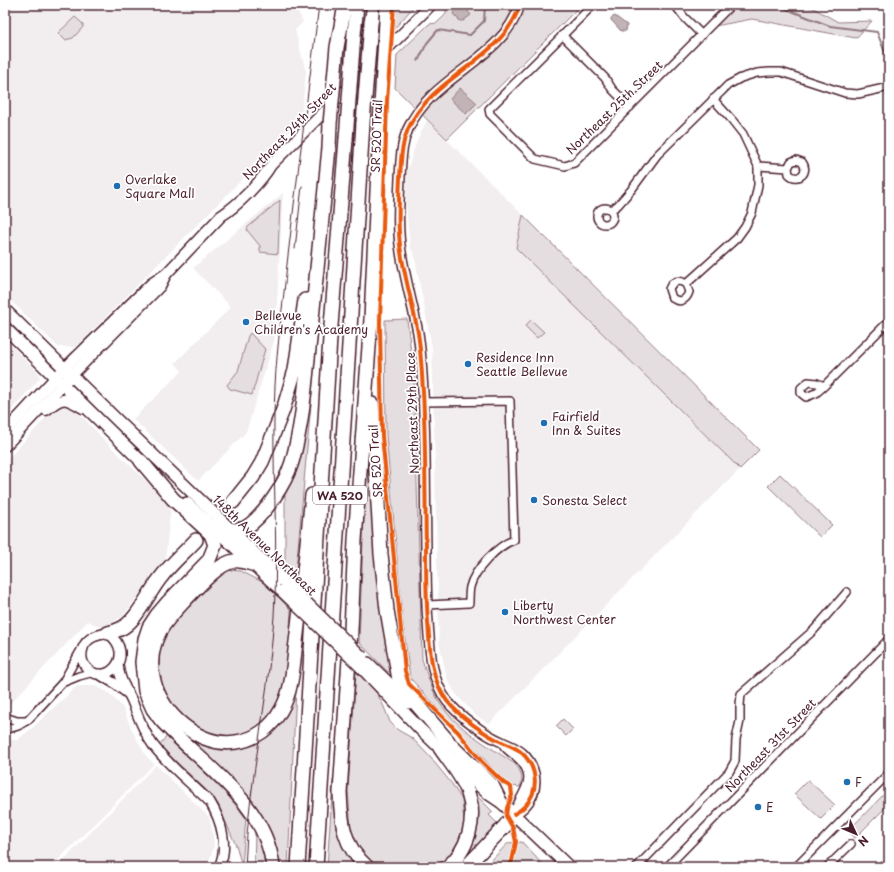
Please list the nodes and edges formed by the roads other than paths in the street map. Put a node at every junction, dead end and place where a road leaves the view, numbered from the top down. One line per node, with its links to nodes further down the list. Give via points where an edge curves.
1 (345, 5): 15 (highway, bridge, via 336,47)
2 (357, 5): 26 (highway, WA 520, bridge)
3 (374, 5): 61 (highway, WA 520, bridge, via 363,123)
4 (387, 5): 22 (highway, bridge)
5 (431, 5): 19 (main road, Northeast 24th Street, via 270,165 265,174 230,211 221,216)
6 (520, 5): 31 (street, Northeast 29th Place, via 510,28 498,41 436,90 426,101 408,129 402,147 400,250 418,335)
7 (593, 5): 10 (street, Northeast 25th Street)
8 (675, 5): 11 (street)
9 (731, 5): 11 (street, Northeast 25th Street)
10 (562, 35): 14 (street); 14 (street, Northeast 25th Street, via 489,109 490,114 535,159 565,166 574,163)
11 (702, 35): 14 (street, Northeast 25th Street)
12 (889, 87): 13 (street, via 858,94 845,93 781,72 769,72 741,78 728,85)
13 (714, 99): 16 (street, via 743,134); 18 (street, via 657,155 632,189)
14 (630, 107)
15 (325, 164): 37 (highway, via 293,377 262,462); 38 (highway, via 303,408 292,462 285,480 258,517 244,528)
16 (758, 166): 17 (street); 20 (street, via 756,198 745,227 737,238)
17 (788, 168)
18 (612, 210)
19 (166, 274): 25 (main road, Northeast 24th Street, via 151,284); 27 (main road, Northeast 24th Street, via 160,286)
20 (686, 284)
21 (5, 310): 28 (main road, 148th Avenue Northeast)
22 (371, 319): 54 (highway, via 371,388 379,526 394,653 400,684); 62 (highway, via 340,792 344,832 357,858)
23 (889, 321): 30 (street)
24 (5, 328): 29 (main road, 148th Avenue Northeast)
25 (106, 328): 27 (main road); 28 (main road, Northeast 24th Street)
26 (330, 338): 40 (highway, via 323,380 297,632 286,698 282,710 272,723 256,736 236,742 215,742 202,738 188,729 162,703 153,676 153,652 168,619 207,578 229,563 242,561); 60 (highway, WA 520)
27 (107, 340): 28 (main road, Northeast 24th Street)
28 (68, 372): 29 (main road, Northeast 24th Street); 38 (main road, 148th Avenue Northeast)
29 (59, 381): 32 (main road, 148th Avenue Northeast); 33 (main road, Northeast 24th Street); 34 (main road, Northeast 24th Street)
30 (824, 386)
31 (424, 402): 43 (street, Northeast 29th Place); 43 (street, via 510,401 514,540 496,550 476,572 470,586 469,603)
32 (93, 414): 34 (main road, via 69,399 63,399); 36 (main road, 148th Avenue Northeast)
33 (5, 432)
34 (17, 434): 35 (main road, Northeast 24th Street)
35 (5, 446)
36 (141, 461): 40 (main road, 148th Avenue Northeast); 59 (highway, via 173,499 211,534 215,545 209,560 165,605 149,627 142,662 145,691 161,720 233,789 248,807 268,843)
37 (233, 502)
38 (230, 529): 41 (main road, 148th Avenue Northeast)
39 (196, 540): 44 (highway, via 161,576 135,617 120,629)
40 (255, 565): 41 (main road, 148th Avenue Northeast)
41 (283, 586): 54 (main road, 148th Avenue Northeast, bridge)
42 (848, 592): 66 (street, via 814,630 741,694 735,761 729,772)
43 (427, 605): 56 (street, Northeast 29th Place, via 431,662 447,701 471,724 502,743 511,745 531,764 535,777 533,792 524,808)
44 (108, 633): 46 (street, via 92,637); 47 (street, via 120,651)
45 (889, 639): 67 (street, Northeast 31st Street)
46 (83, 646): 48 (street, via 81,652 84,664); 49 (street)
47 (118, 664): 48 (street, via 110,672); 50 (street)
48 (96, 673): 49 (street); 50 (street)
49 (63, 682): 52 (street)
50 (127, 694): 58 (street, via 139,722 153,745 210,802 222,832)
51 (5, 717): 52 (street)
52 (24, 721): 53 (street)
53 (5, 730)
54 (444, 744): 56 (main road, 148th Avenue Northeast, via 493,785 502,803); 63 (highway, via 472,806 470,829 465,843 452,863)
55 (889, 773): 68 (street)
56 (514, 814): 64 (highway); 65 (main road, 148th Avenue Northeast)
57 (851, 844): 69 (street)
58 (219, 867)
59 (273, 867)
60 (298, 867)
61 (316, 867)
62 (367, 867)
63 (446, 867)
64 (466, 867)
65 (569, 867)
66 (637, 867)
67 (667, 867)
68 (796, 867)
69 (827, 867)

